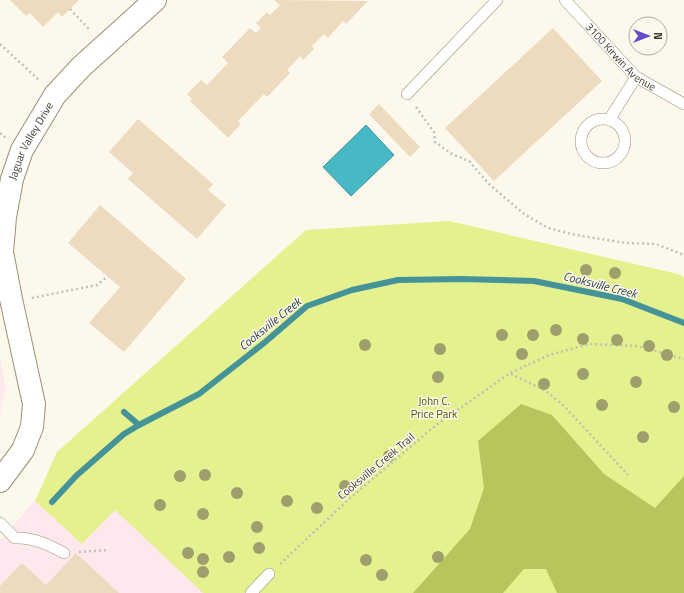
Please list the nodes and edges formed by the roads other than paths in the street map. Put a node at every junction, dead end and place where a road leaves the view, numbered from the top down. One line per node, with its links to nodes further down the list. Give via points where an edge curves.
1 (155, 0): 8 (street, Jaguar Valley Drive, via 81,67 55,95 22,150 12,179 2,252 34,404 32,427 23,450)
2 (497, 0): 5 (lane)
3 (565, 0): 4 (lane, 3100 Kirwin Avenue)
4 (636, 76): 6 (lane, 3100 Kirwin Avenue); 7 (lane)
5 (407, 94)
6 (684, 104)
7 (608, 120)
8 (0, 480)
9 (0, 523): 10 (lane, via 15,538 40,542)
10 (64, 553)
11 (269, 574): 12 (lane)
12 (251, 593)

